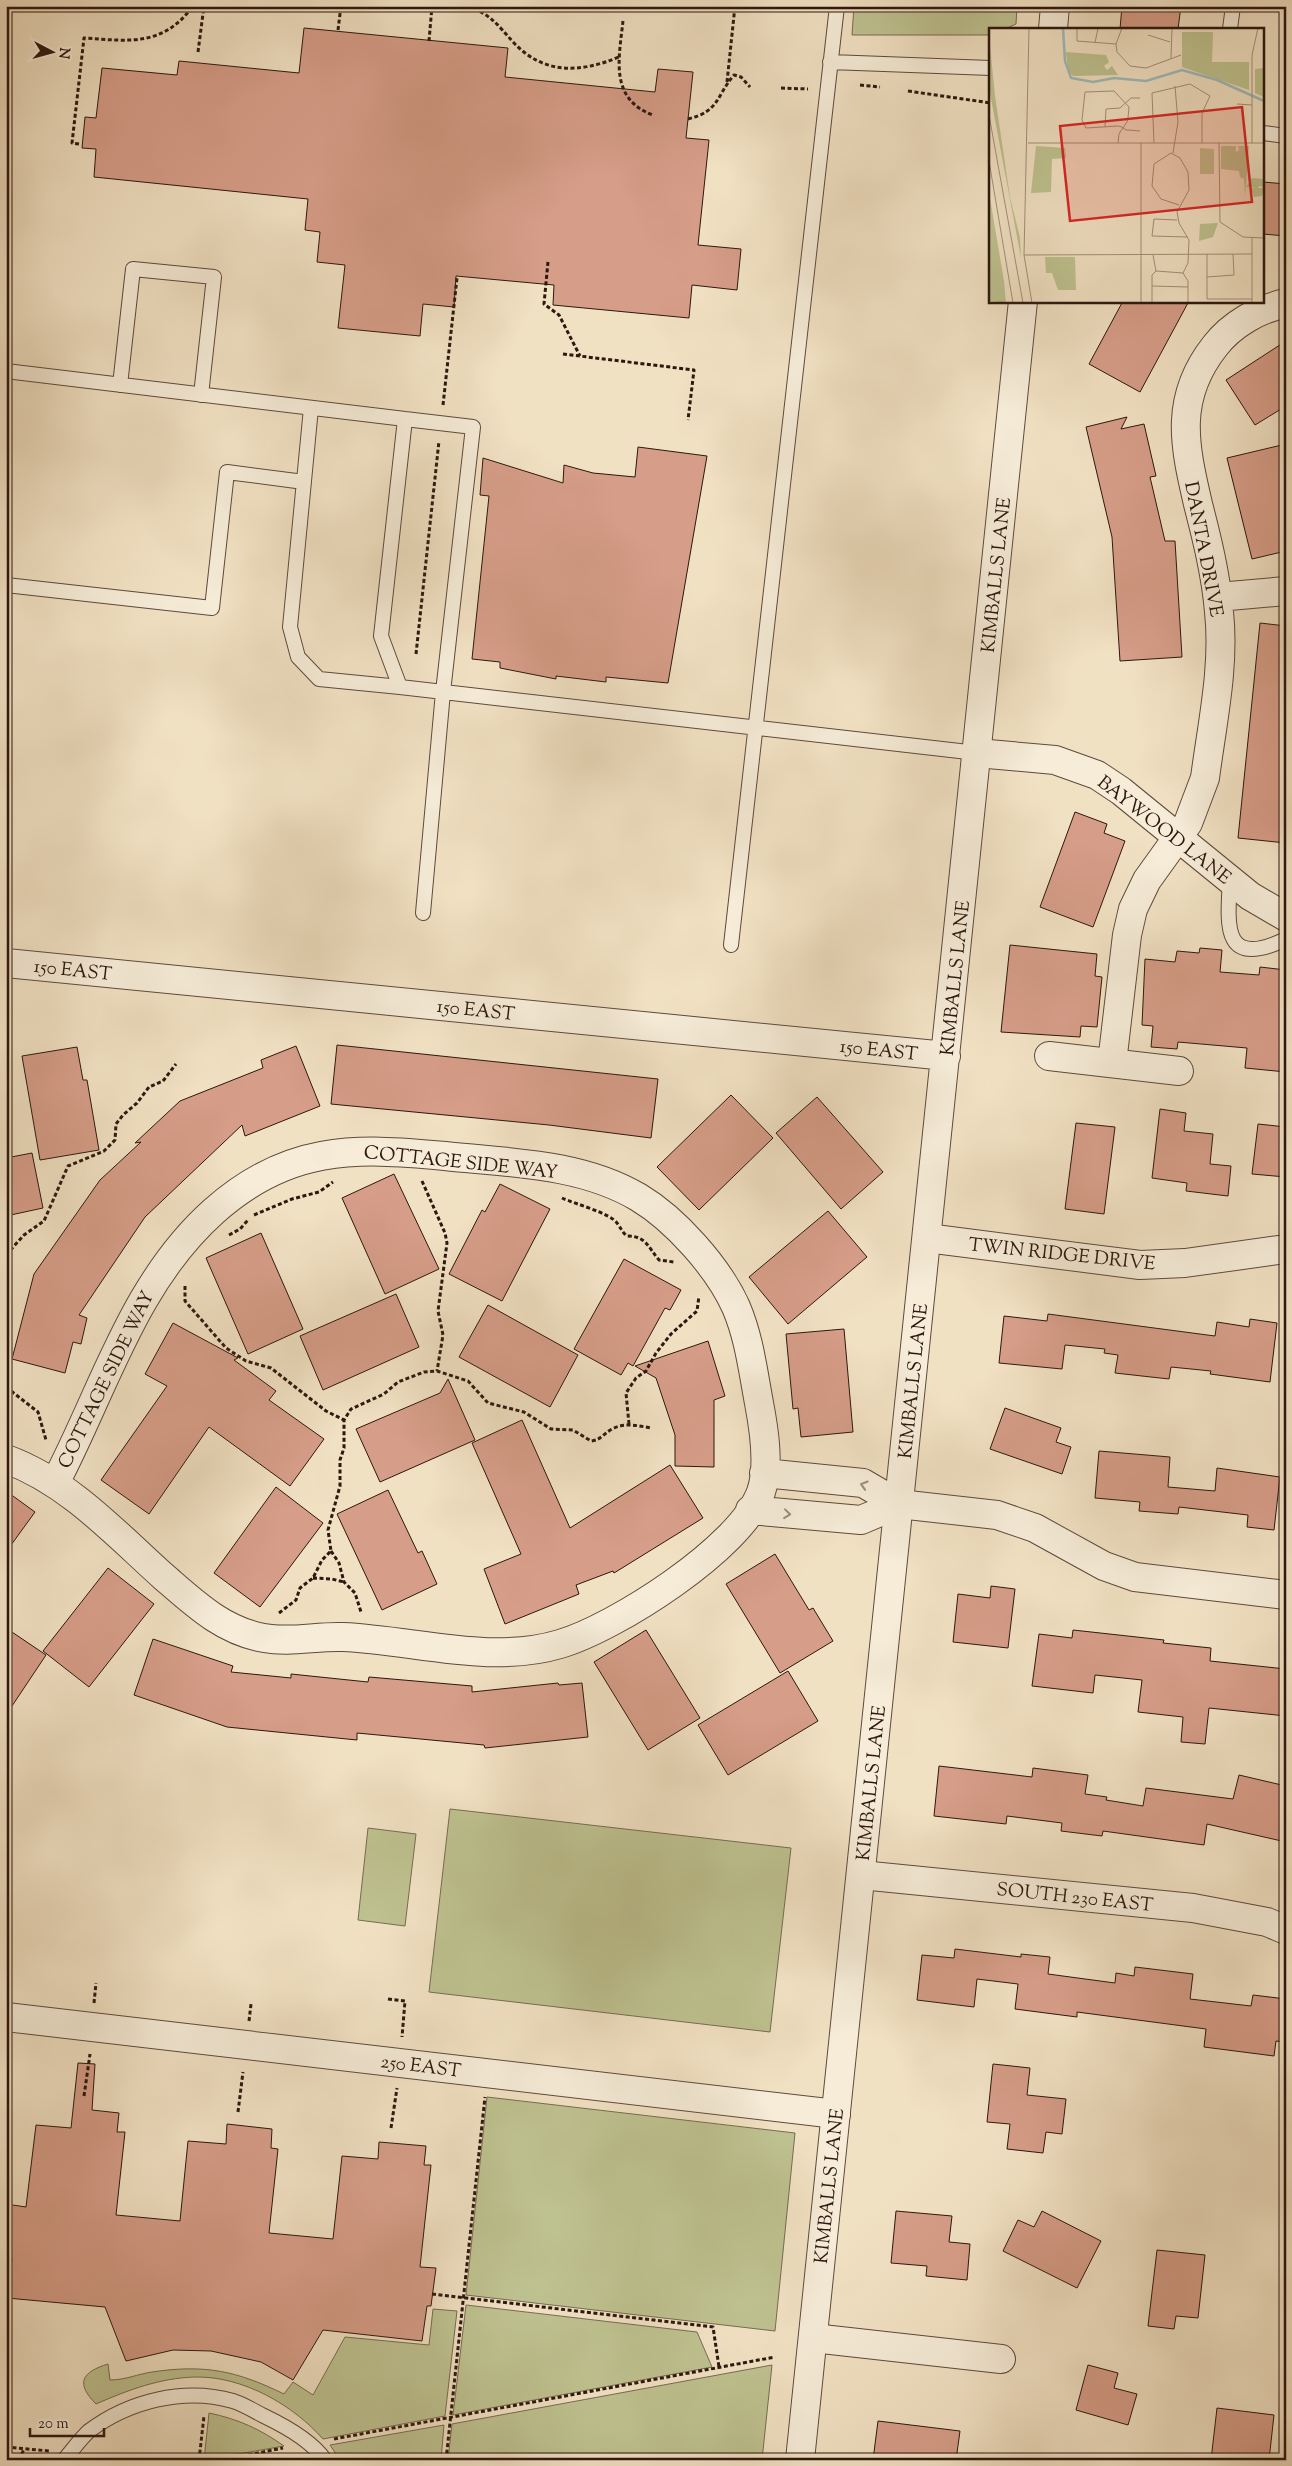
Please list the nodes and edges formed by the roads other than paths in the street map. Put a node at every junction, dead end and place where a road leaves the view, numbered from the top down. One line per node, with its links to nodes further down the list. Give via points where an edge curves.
1 (836, 6): 6 (lane)
2 (1055, 6): 4 (street)
3 (1232, 6): 5 (lane)
4 (1053, 28)
5 (1230, 28)
6 (830, 62): 7 (lane); 23 (lane)
7 (989, 68)
8 (1264, 134): 9 (lane)
9 (1286, 136)
10 (1023, 302): 24 (street, KIMBALLS LANE)
11 (1286, 304): 20 (street, DANTA DRIVE, via 1247,318 1220,340 1199,369 1187,402 1186,456)
12 (6, 371): 13 (lane)
13 (120, 385): 14 (lane); 14 (lane, via 133,268 214,277)
14 (201, 395): 15 (lane)
15 (311, 408): 16 (lane); 17 (lane)
16 (405, 419): 21 (lane, via 381,636); 22 (lane, via 473,427)
17 (304, 482): 18 (lane, via 227,472 212,608); 21 (lane, via 290,627 298,657 319,679)
18 (6, 585)
19 (1286, 591): 20 (street)
20 (1218, 597): 25 (street, DANTA DRIVE, via 1218,672 1205,778 1196,808)
21 (400, 687): 22 (lane)
22 (443, 692): 23 (lane); 27 (lane)
23 (756, 728): 24 (lane); 30 (lane)
24 (977, 752): 25 (street, BAYWOOD LANE, via 1055,760 1084,769 1121,791); 32 (street, KIMBALLS LANE)
25 (1179, 838): 26 (street, BAYWOOD LANE); 34 (street, DANTA DRIVE, via 1147,880 1133,909)
26 (1230, 880): 28 (street, BAYWOOD LANE, via 1264,906); 29 (lane, via 1227,921 1232,938 1253,950)
27 (423, 914)
28 (1286, 917)
29 (1286, 939)
30 (731, 945)
31 (6, 962): 32 (street, 150 EAST)
32 (946, 1056): 36 (street, KIMBALLS LANE)
33 (1050, 1056): 34 (street)
34 (1112, 1063): 35 (street)
35 (1179, 1071)
36 (927, 1238): 37 (street, TWIN RIDGE DRIVE, via 1140,1265 1184,1263); 41 (street, KIMBALLS LANE)
37 (1286, 1249)
38 (6, 1459): 39 (street)
39 (55, 1483): 40 (street, via 195,1604 245,1633 284,1640 344,1638 496,1652 539,1649 601,1627 696,1568 716,1550); 40 (street, COTTAGE SIDE WAY, via 135,1313 171,1255 191,1234 233,1195 255,1180 328,1153 374,1150 559,1169 600,1179 652,1206 692,1244 736,1306 749,1346 761,1414)
40 (758, 1492): 41 (street, one-way to 40, via 863,1483); 41 (street, one-way to 41, via 861,1520)
41 (899, 1504): 42 (street, via 997,1515 1035,1528 1104,1566 1136,1576); 43 (street, KIMBALLS LANE)
42 (1286, 1594)
43 (861, 1875): 44 (street, SOUTH 230 EAST, via 1193,1908 1267,1922); 46 (street, KIMBALLS LANE)
44 (1286, 1930)
45 (6, 2017): 46 (street, 250 EAST)
46 (836, 2114): 47 (street, KIMBALLS LANE)
47 (813, 2338): 48 (street); 51 (street, KIMBALLS LANE)
48 (1001, 2359)
49 (67, 2457): 50 (lane, via 88,2432 137,2405 178,2396 206,2396 234,2402 286,2426)
50 (325, 2460)
51 (800, 2460)

